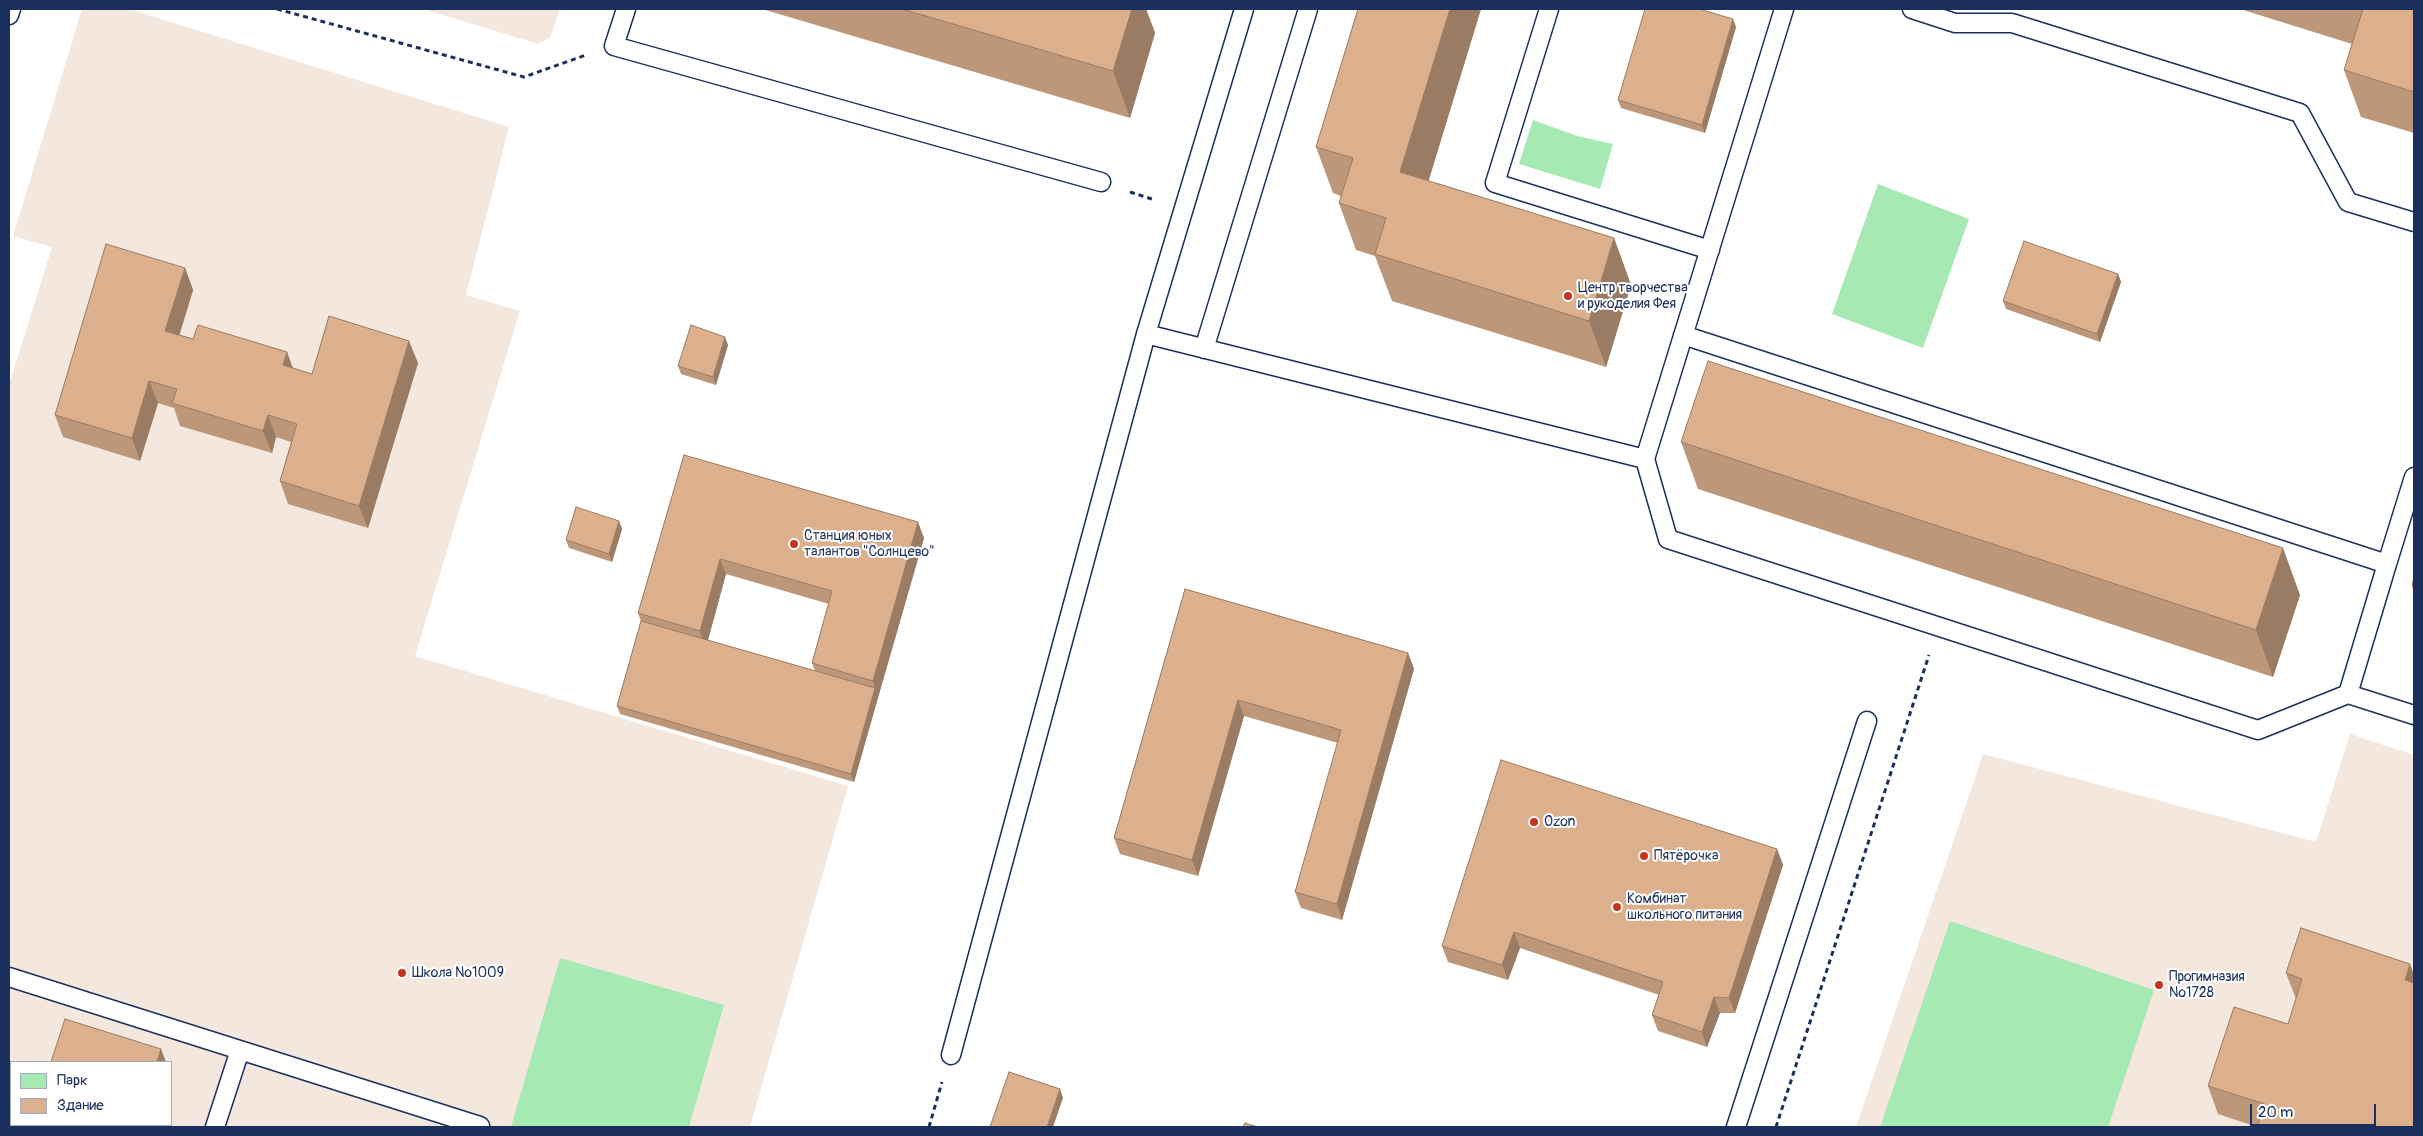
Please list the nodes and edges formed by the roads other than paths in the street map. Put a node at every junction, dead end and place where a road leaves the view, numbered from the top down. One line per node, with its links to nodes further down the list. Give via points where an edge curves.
1 (11, 9): 8 (lane)
2 (626, 9): 9 (lane, via 614,46)
3 (1244, 9): 12 (lane)
4 (1308, 9): 14 (lane)
5 (1549, 9): 11 (lane, via 1495,183)
6 (1784, 9): 11 (lane)
7 (1912, 9): 10 (lane, via 1955,23 2012,22 2300,113 2348,202)
8 (9, 15)
9 (1101, 182)
10 (2414, 222)
11 (1710, 250): 13 (lane)
12 (1146, 334): 14 (lane); 23 (lane)
13 (1683, 335): 15 (lane); 17 (lane)
14 (1204, 349): 15 (lane)
15 (1644, 459): 18 (lane, via 1668,539 2258,730)
16 (2414, 477): 17 (lane)
17 (2387, 564): 18 (lane)
18 (2348, 694): 19 (lane)
19 (2414, 716)
20 (1867, 722): 26 (lane)
21 (9, 977): 22 (lane)
22 (240, 1050): 24 (lane); 25 (lane)
23 (951, 1055)
24 (480, 1126)
25 (215, 1127)
26 (1736, 1127)

